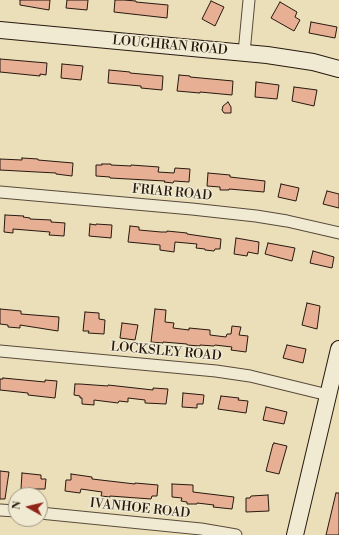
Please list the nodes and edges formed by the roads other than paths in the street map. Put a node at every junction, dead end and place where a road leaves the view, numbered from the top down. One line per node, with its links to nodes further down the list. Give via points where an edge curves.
1 (249, 0): 3 (street)
2 (0, 30): 3 (street, LOUGHRAN ROAD)
3 (244, 53): 4 (street, LOUGHRAN ROAD, via 313,62)
4 (339, 69)
5 (0, 192): 6 (street, FRIAR ROAD, via 256,216)
6 (339, 233)
7 (339, 350): 9 (street)
8 (0, 352): 9 (street, LOCKSLEY ROAD, via 216,371 250,376)
9 (328, 395): 12 (street)
10 (48, 515): 11 (street, IVANHOE ROAD, via 202,529)
11 (236, 535)
12 (295, 535)

